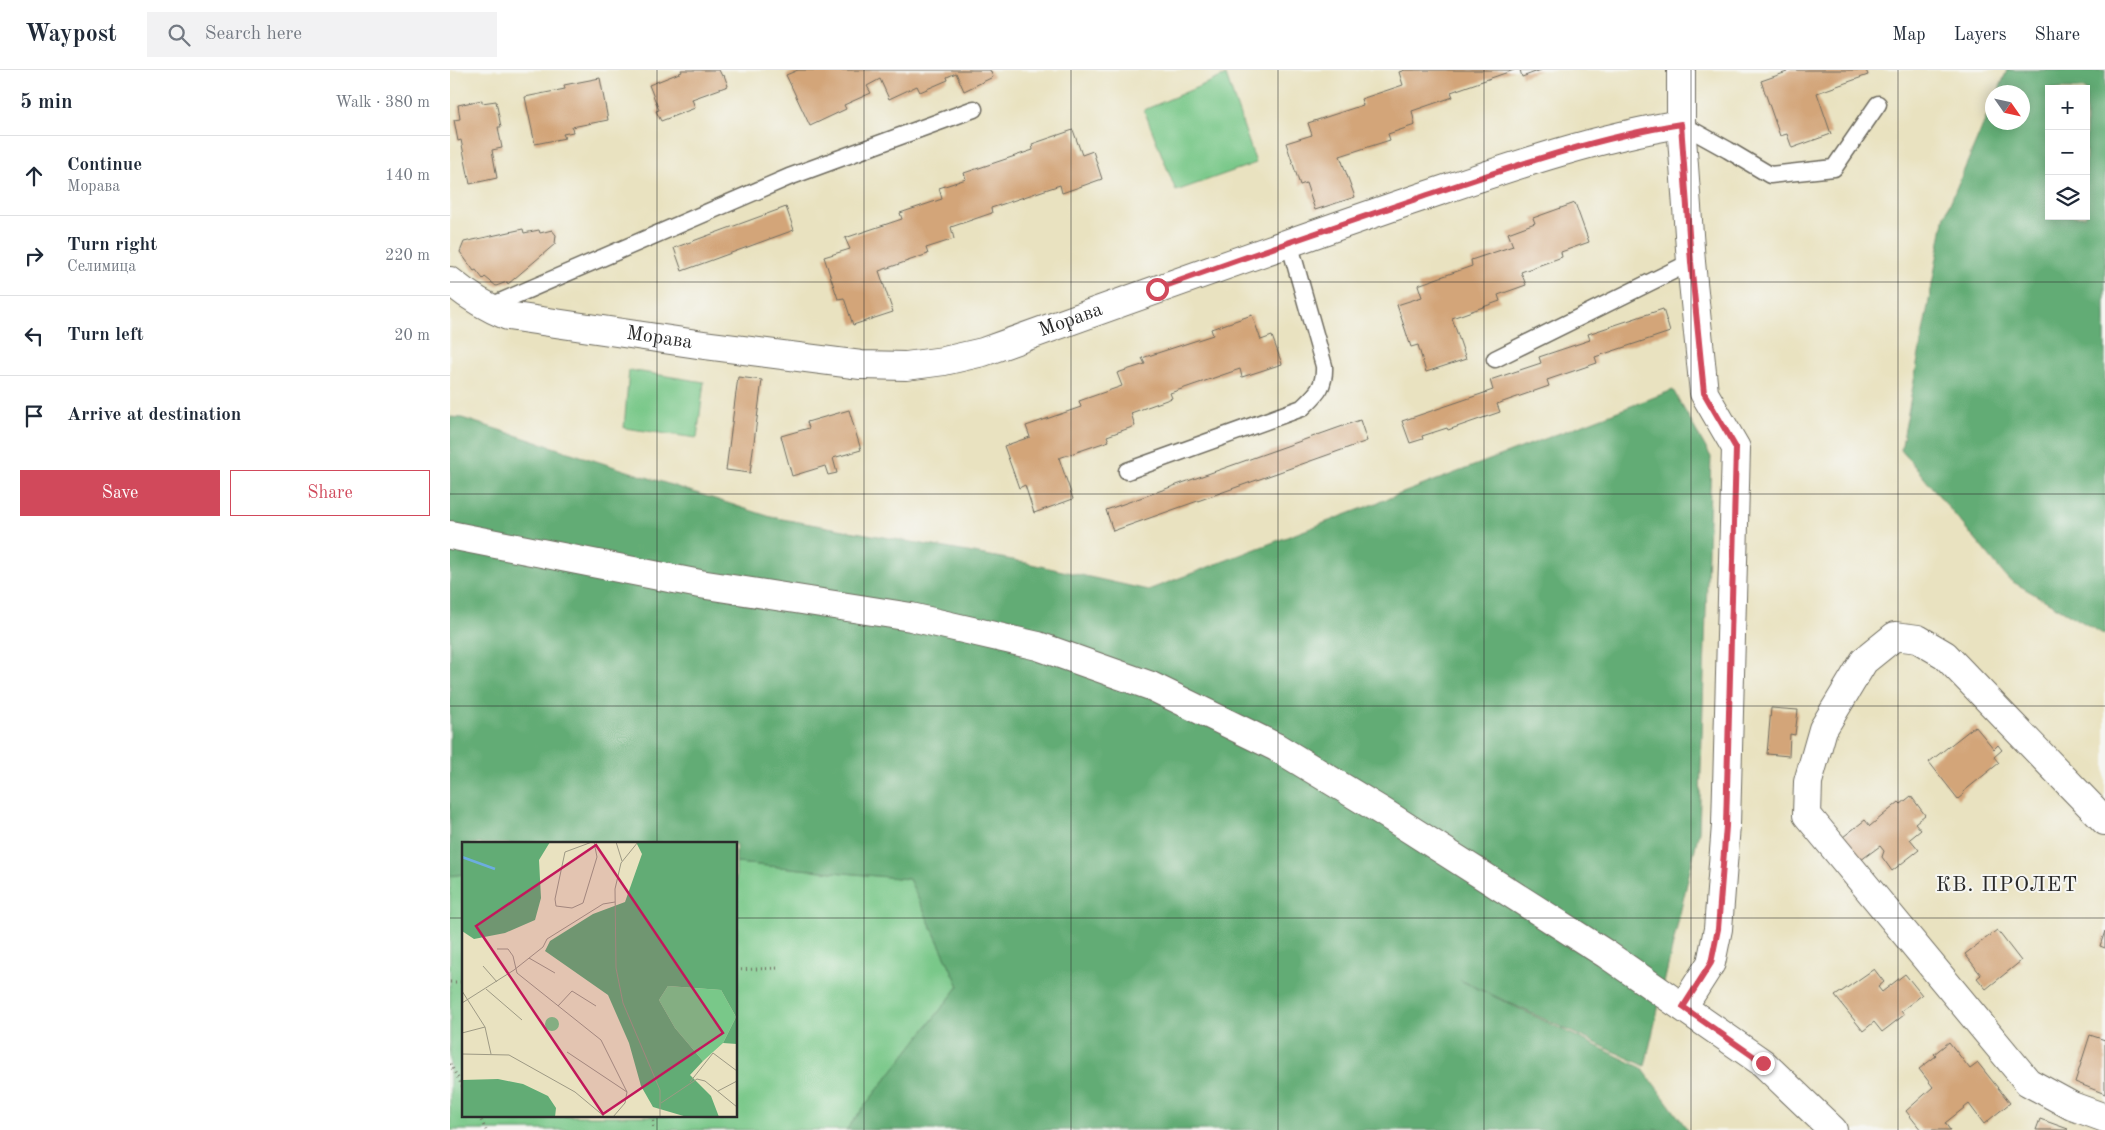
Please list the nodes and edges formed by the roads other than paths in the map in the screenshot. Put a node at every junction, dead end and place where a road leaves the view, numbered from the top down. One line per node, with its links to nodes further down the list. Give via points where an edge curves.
1 (1681, 70): 4 (street)
2 (1878, 104): 4 (lane, via 1834,168 1770,176)
3 (974, 110): 8 (lane, via 789,177)
4 (1681, 124): 5 (street, Морава, via 1649,129 1516,165); 6 (street)
5 (1289, 242): 8 (street, Морава, via 983,352 906,366 861,365 704,345 508,316); 10 (lane, via 1324,366 1320,390 1302,408)
6 (1691, 262): 9 (lane); 13 (street, via 1704,393 1736,448 1726,816 1718,929 1711,963)
7 (450, 281): 8 (street, Морава)
8 (486, 308)
9 (1495, 358)
10 (1127, 472)
11 (450, 535): 13 (street, via 700,584 910,616 1038,646 1151,686 1292,757 1573,933)
12 (2105, 821): 14 (street, via 1945,655 1918,639 1895,636 1864,661 1823,729 1808,782 1807,815 2028,1082 2072,1106)
13 (1683, 1007): 15 (street, via 1763,1063)
14 (2105, 1118)
15 (1834, 1130)

